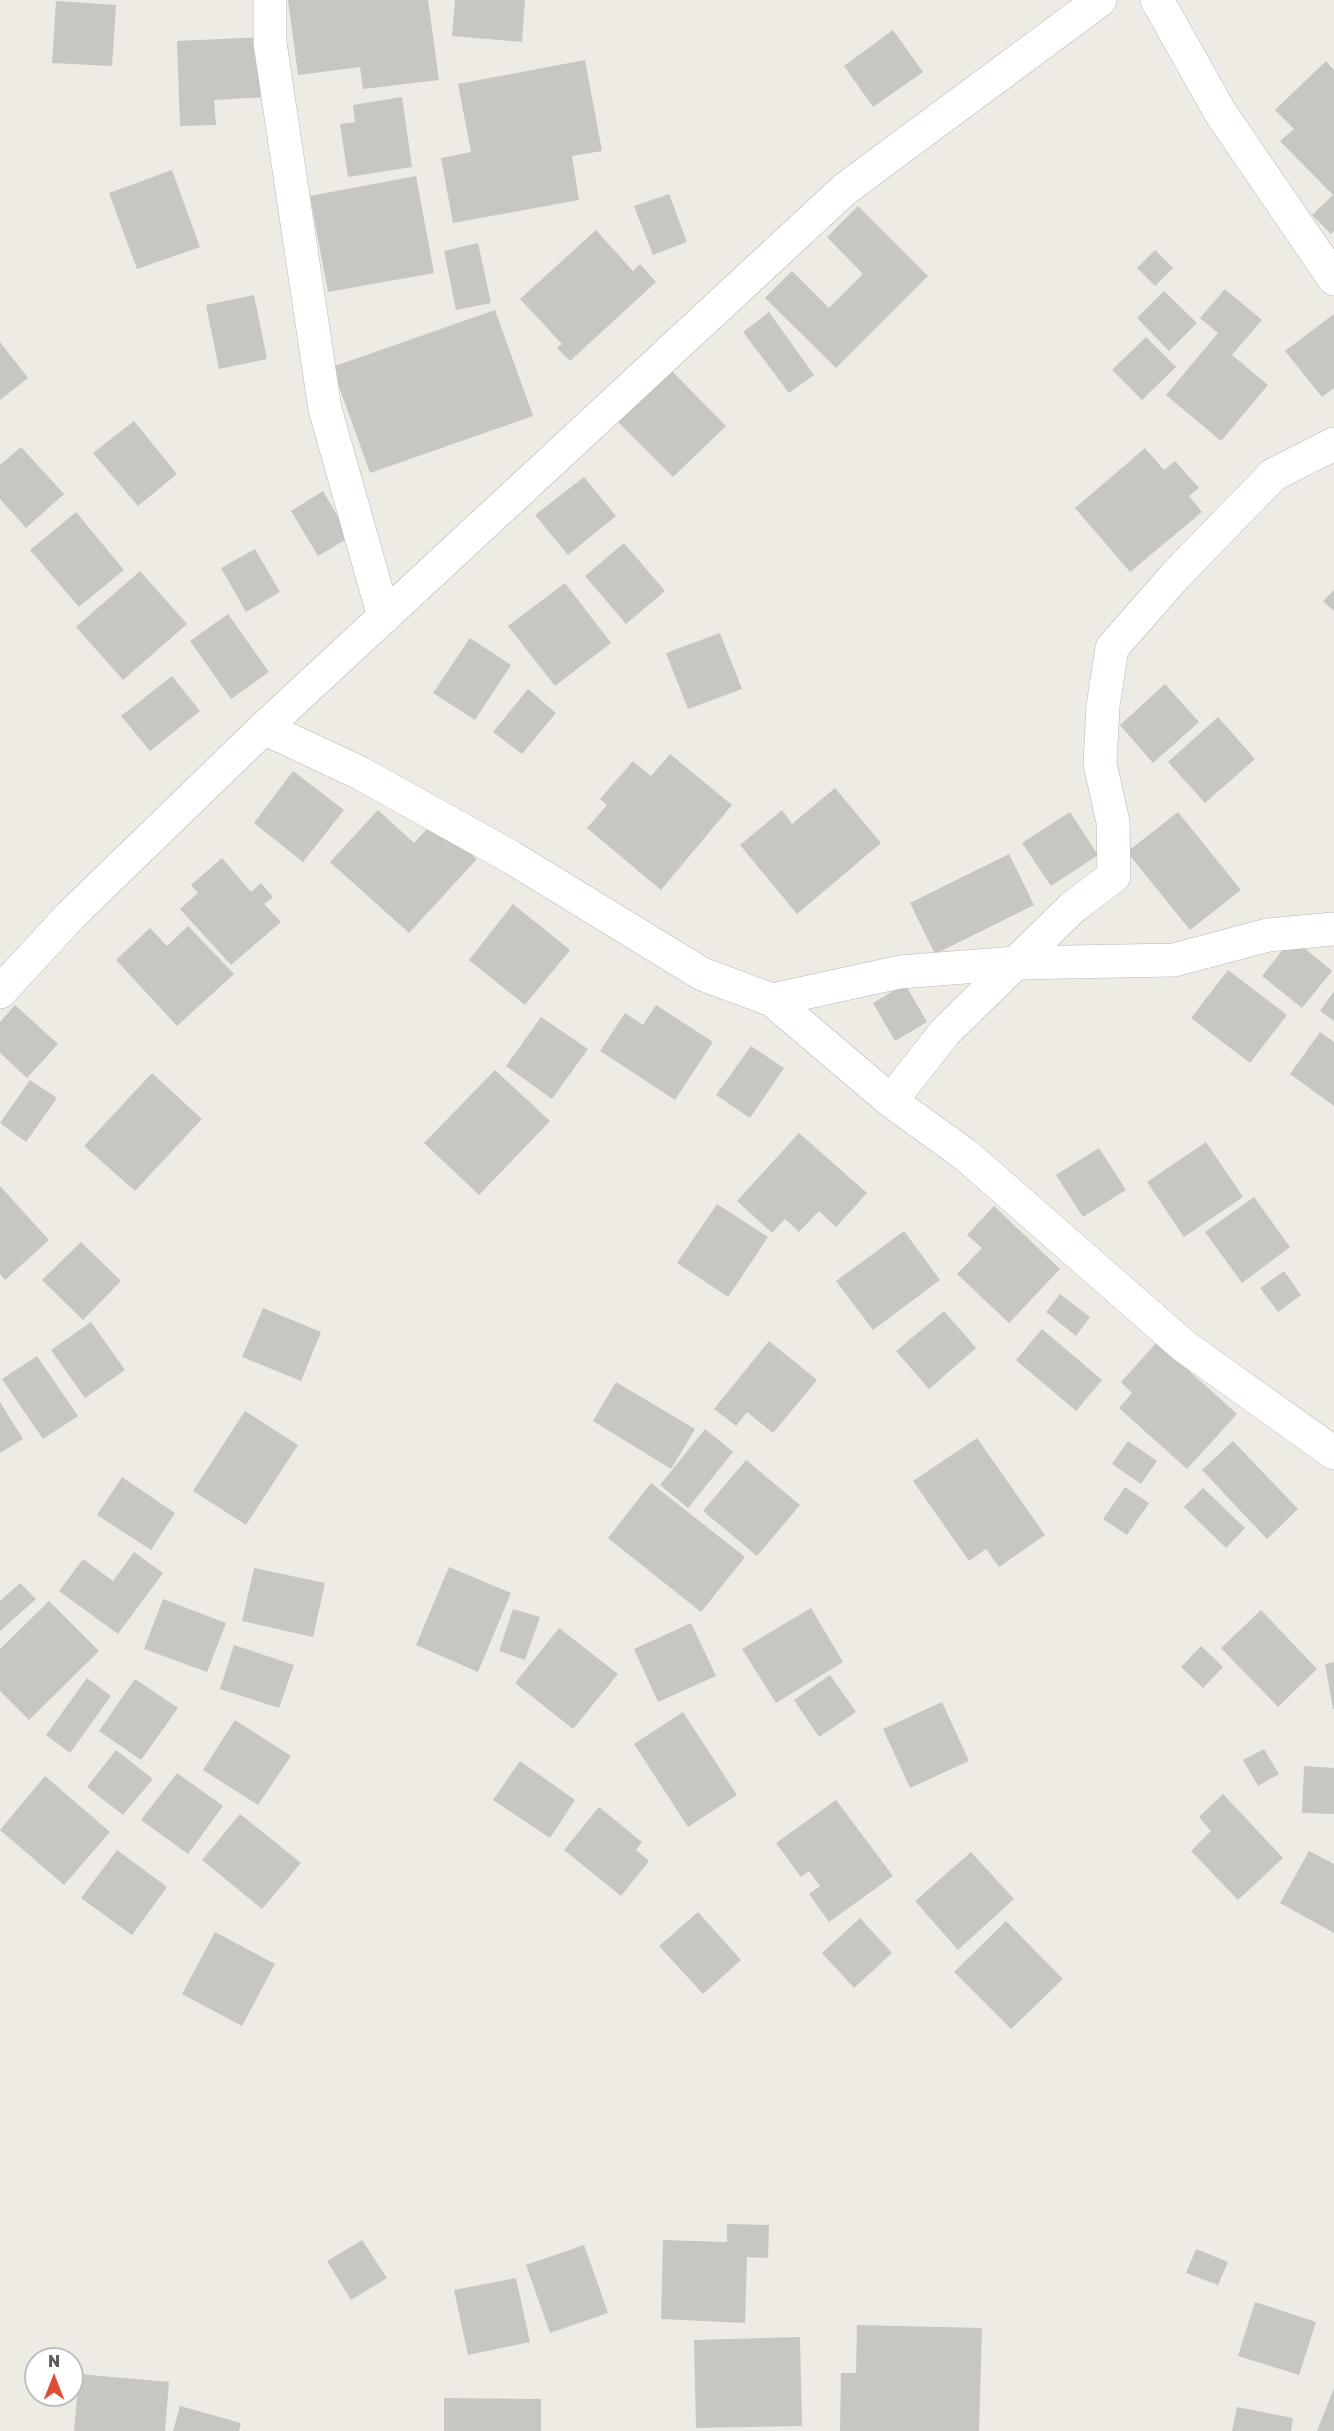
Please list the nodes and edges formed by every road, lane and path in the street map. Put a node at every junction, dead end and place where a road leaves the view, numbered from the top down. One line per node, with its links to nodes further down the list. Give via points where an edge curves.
1 (270, 0): 6 (street, via 270,43 325,409)
2 (1100, 0): 6 (street, via 845,189)
3 (1157, 0): 4 (street, via 1220,112)
4 (1334, 279)
5 (1334, 444): 9 (street, via 1273,475 1112,648 1100,764 1113,822 1114,876 1073,907)
6 (384, 617): 7 (street)
7 (264, 728): 10 (street, via 70,916); 11 (street, via 360,773 511,857 702,974)
8 (1334, 929): 9 (street, via 1268,936 1174,960)
9 (1016, 963): 11 (street, via 900,972); 12 (street, via 945,1032)
10 (0, 992)
11 (772, 1000): 12 (street)
12 (891, 1101): 13 (street, via 967,1156 1184,1346)
13 (1334, 1453)

